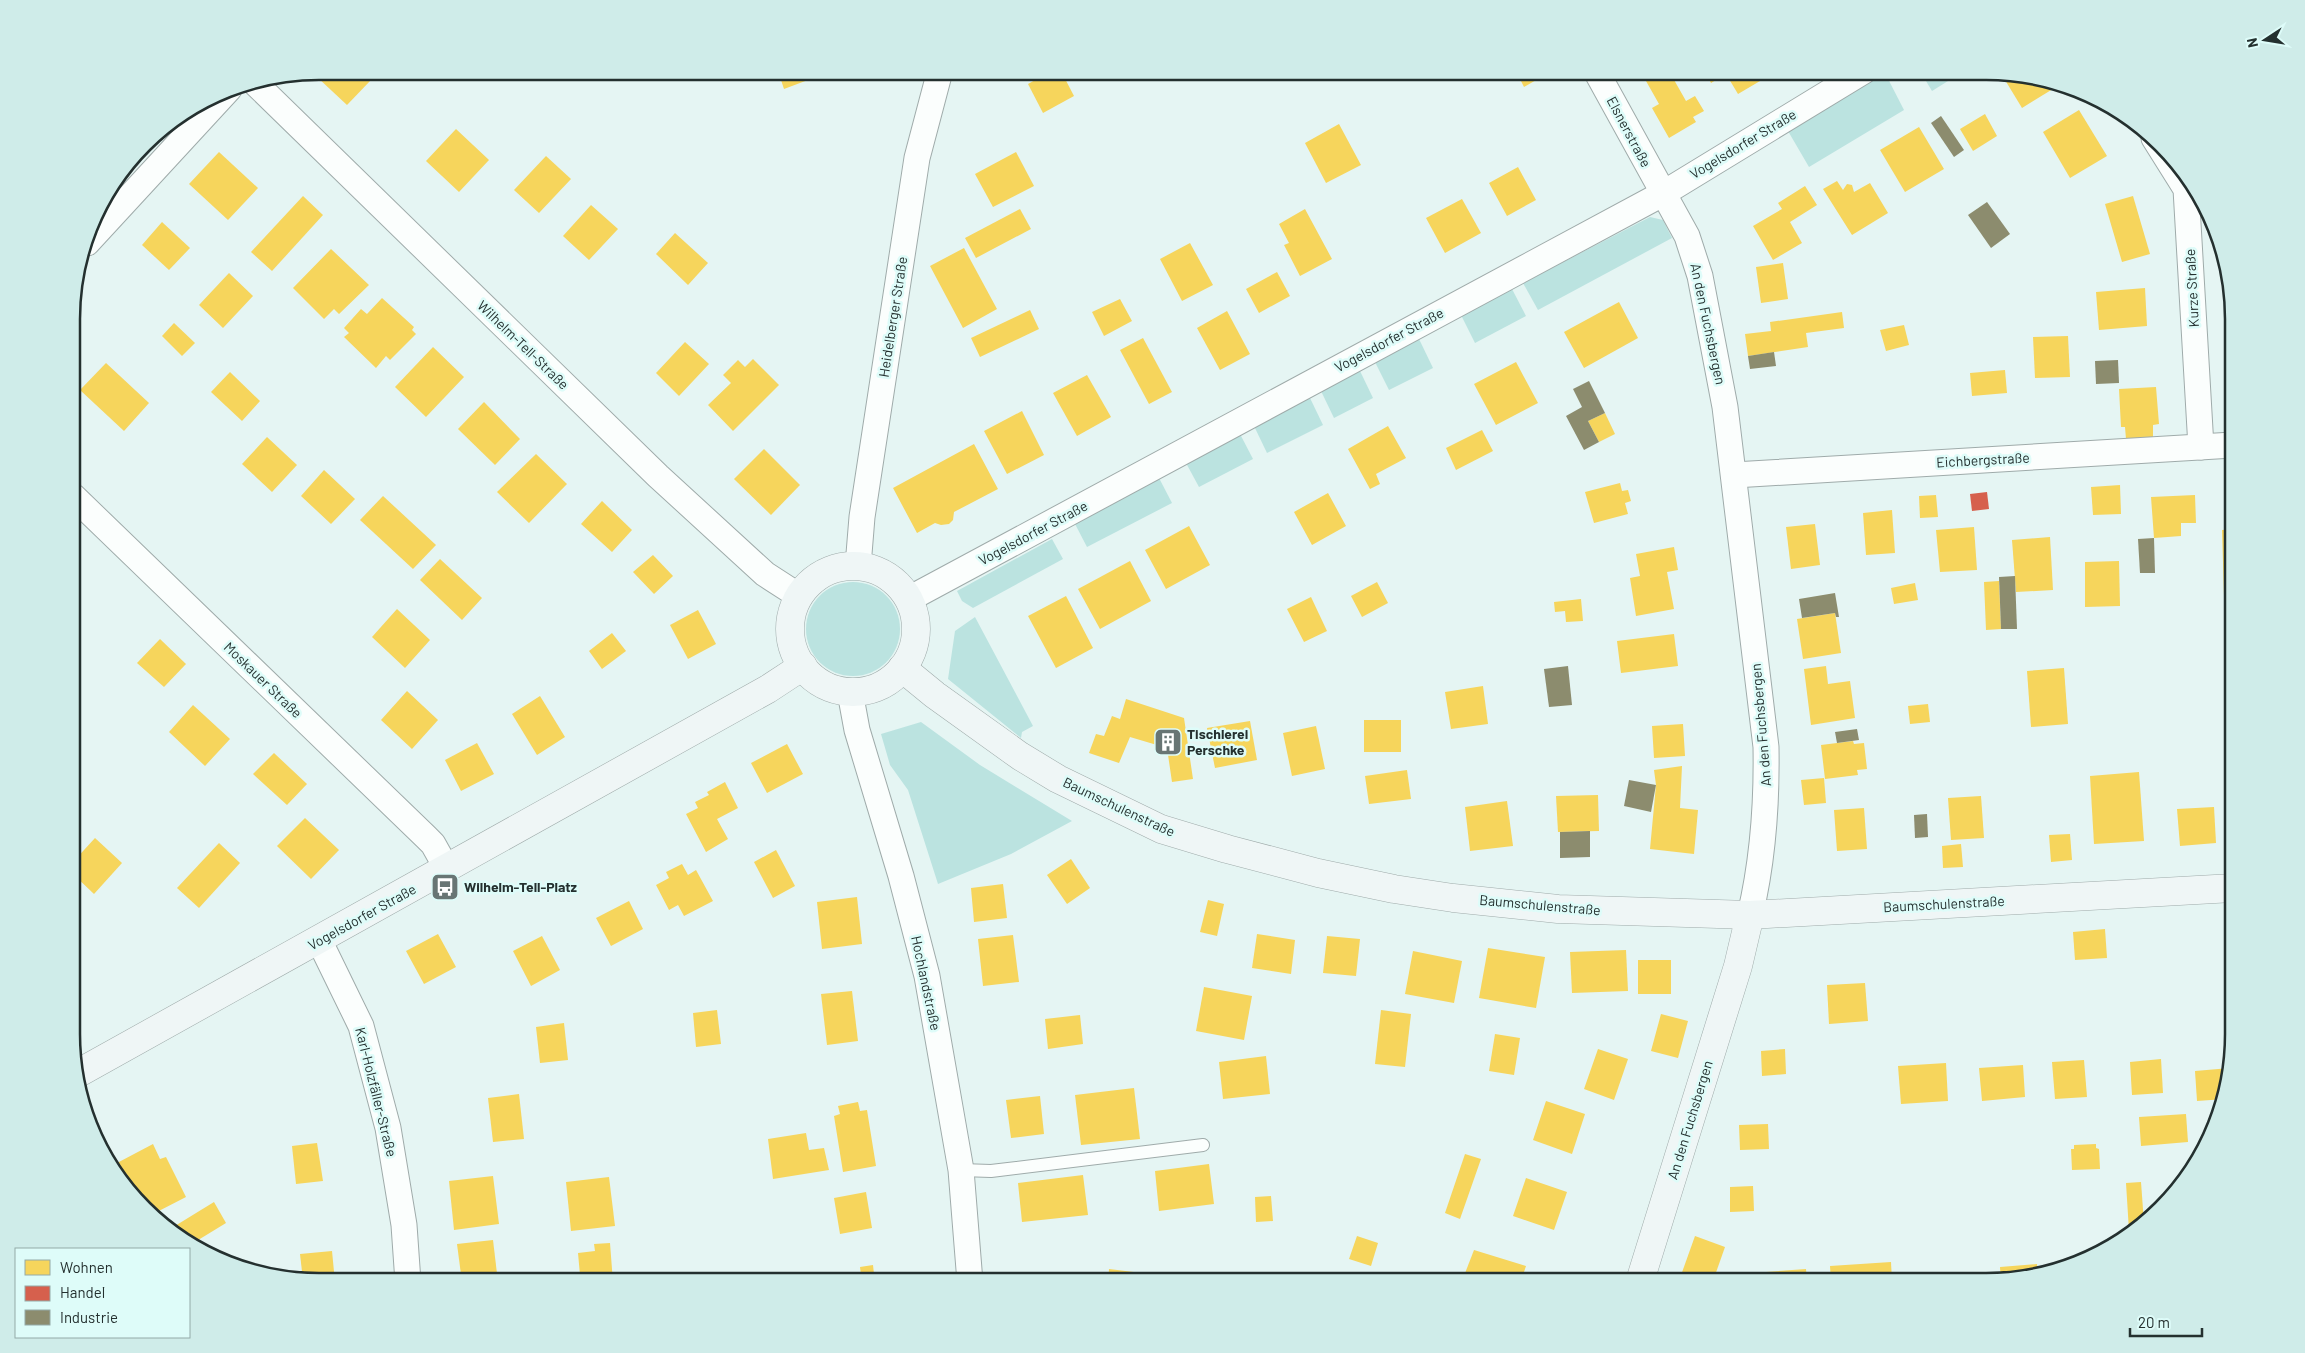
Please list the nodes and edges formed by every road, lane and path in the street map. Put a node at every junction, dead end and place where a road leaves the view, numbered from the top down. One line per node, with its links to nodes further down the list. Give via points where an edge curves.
1 (938, 80): 13 (street, Heidelberger Straße, via 917,158 862,517)
2 (1601, 80): 7 (street, Elsnerstraße)
3 (1849, 80): 7 (street, Vogelsdorfer Straße)
4 (260, 87): 14 (street, Wilhelm-Tell-Straße, via 658,476 765,574)
5 (215, 104): 8 (street)
6 (2174, 171): 10 (street, Kurze Straße, via 2186,190)
7 (1664, 192): 11 (street, An den Fuchsbergen, via 1686,236 1700,276 1723,394); 15 (street, Vogelsdorfer Straße)
8 (96, 233)
9 (2225, 446): 10 (street, Eichbergstraße)
10 (2201, 447): 11 (street, Eichbergstraße)
11 (1734, 475): 21 (street, An den Fuchsbergen, via 1766,747 1767,795)
12 (80, 503): 19 (street, Moskauer Straße, via 426,837)
13 (858, 566): 14 (street, via 824,572); 15 (street, via 887,576 900,586)
14 (799, 596): 16 (street, via 792,613 790,632 794,650)
15 (908, 600): 17 (street, via 915,617 916,635)
16 (803, 666): 18 (street, via 823,684); 19 (street, Vogelsdorfer Straße, via 768,689)
17 (902, 668): 18 (street, via 870,690); 21 (street, Baumschulenstraße, via 1020,756 1058,779 1161,829 1227,849 1318,873 1453,898 1558,909)
18 (850, 692): 25 (street, Hochlandstraße, via 857,730 927,976)
19 (446, 869): 22 (street, Vogelsdorfer Straße)
20 (2225, 888): 21 (street, Baumschulenstraße)
21 (1750, 915): 28 (street, An den Fuchsbergen, via 1738,966)
22 (318, 940): 23 (street, Vogelsdorfer Straße); 26 (street, Karl-Holzfäller-Straße, via 361,1026 388,1128 404,1225)
23 (83, 1071)
24 (1203, 1146): 25 (lane, via 991,1171)
25 (961, 1170): 27 (street, Hochlandstraße)
26 (407, 1273)
27 (969, 1273)
28 (1642, 1273)

